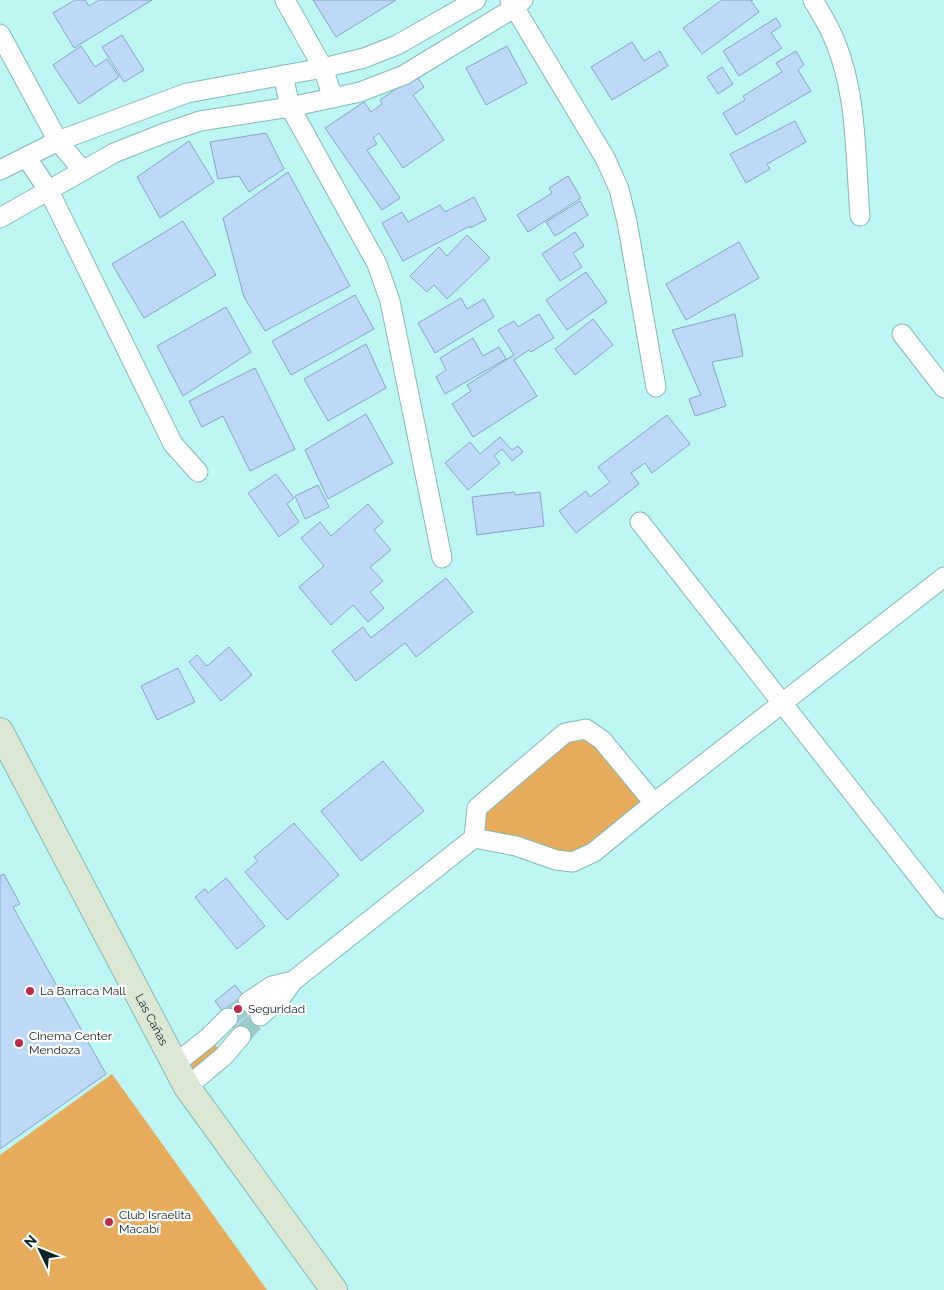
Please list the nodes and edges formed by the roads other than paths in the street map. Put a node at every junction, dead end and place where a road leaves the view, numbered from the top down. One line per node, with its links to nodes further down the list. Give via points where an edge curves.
1 (285, 0): 6 (street)
2 (476, 0): 6 (street, via 398,45)
3 (813, 0): 15 (street, via 831,31 844,68 852,105)
4 (516, 3): 8 (street, via 404,75 360,92); 18 (street, via 605,158 619,189)
5 (0, 34): 10 (street)
6 (323, 68): 7 (street); 8 (street)
7 (283, 75): 9 (street); 10 (street, via 187,93)
8 (333, 98): 9 (street)
9 (290, 107): 13 (street, via 200,121 114,153); 22 (street, via 377,264 390,301)
10 (58, 141): 11 (street); 13 (street)
11 (26, 157): 12 (street); 14 (street)
12 (0, 170)
13 (83, 171): 14 (street)
14 (49, 191): 16 (street); 20 (street, via 173,444)
15 (860, 216)
16 (0, 218)
17 (902, 334): 19 (street)
18 (656, 387)
19 (944, 388)
20 (198, 472)
21 (640, 522): 24 (street)
22 (442, 558)
23 (944, 578): 24 (street)
24 (782, 704): 26 (street); 28 (street)
25 (0, 731): 34 (main road, Las Cañas)
26 (654, 803): 27 (street, via 594,852 573,862); 27 (street, via 602,740 586,729 565,733 477,808)
27 (474, 838): 29 (street, via 293,981 272,986)
28 (944, 910)
29 (254, 1009)
30 (228, 1018): 32 (street)
31 (241, 1036): 33 (street)
32 (208, 1037): 33 (street); 34 (street)
33 (224, 1056): 35 (street)
34 (175, 1064): 35 (main road, Las Cañas)
35 (187, 1087): 36 (main road, Las Cañas)
36 (334, 1290)

